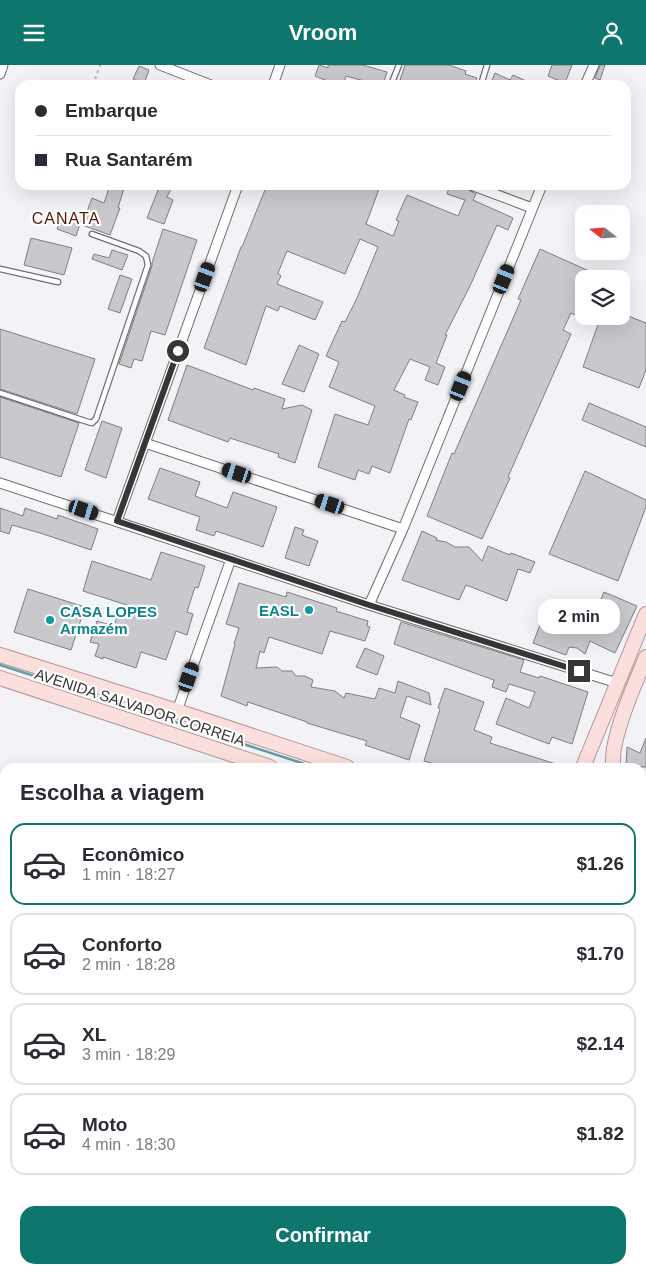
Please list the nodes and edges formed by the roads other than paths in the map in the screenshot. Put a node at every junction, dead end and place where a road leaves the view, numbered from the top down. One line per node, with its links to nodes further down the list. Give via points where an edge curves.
1 (3, 65): 7 (street)
2 (160, 65): 8 (street)
3 (280, 65): 9 (street)
4 (399, 65): 10 (lane)
5 (488, 65): 11 (lane)
6 (592, 65): 12 (street)
7 (0, 74)
8 (198, 80)
9 (275, 80)
10 (393, 80)
11 (483, 80)
12 (587, 80)
13 (236, 190): 21 (street)
14 (484, 190): 16 (street)
15 (540, 190): 16 (street)
16 (532, 208): 24 (street)
17 (92, 234): 20 (lane, via 139,251 146,256 148,265 96,419 92,423)
18 (0, 269): 19 (lane)
19 (58, 282)
20 (0, 393)
21 (145, 443): 23 (street); 24 (street)
22 (0, 483): 23 (street)
23 (117, 521): 25 (street)
24 (403, 529): 26 (street)
25 (231, 559): 26 (street); 32 (street)
26 (369, 605): 31 (street)
27 (646, 614): 31 (main road)
28 (0, 655): 32 (main road, AVENIDA SALVADOR CORREIA)
29 (646, 657): 36 (main road, via 620,726)
30 (0, 678): 33 (main road, AVENIDA SALVADOR CORREIA)
31 (617, 683): 35 (main road)
32 (177, 711): 34 (main road, AVENIDA SALVADOR CORREIA)
33 (258, 763)
34 (335, 763)
35 (585, 763)
36 (613, 763)

